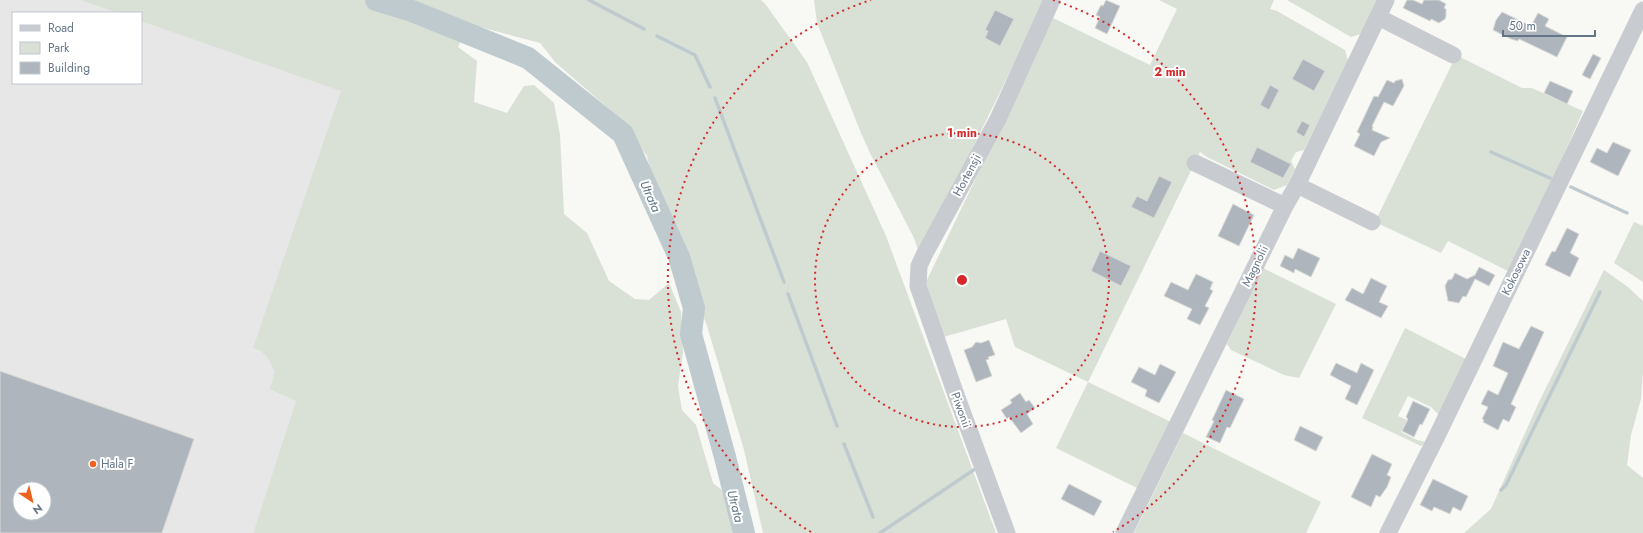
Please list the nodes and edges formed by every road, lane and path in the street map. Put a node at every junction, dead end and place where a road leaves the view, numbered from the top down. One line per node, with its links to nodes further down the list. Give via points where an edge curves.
1 (1052, 0): 10 (street, Hortensji, via 998,119 924,255)
2 (1386, 0): 4 (street, Magnolii)
3 (1643, 10): 13 (street, Kokosowa)
4 (1378, 17): 5 (street); 7 (street, Magnolii)
5 (1453, 55)
6 (1195, 163): 8 (street)
7 (1297, 185): 8 (street, Magnolii); 9 (street)
8 (1285, 206): 12 (street, Magnolii)
9 (1372, 222)
10 (918, 286): 11 (street, Piwonii)
11 (1007, 533)
12 (1124, 533)
13 (1388, 533)

